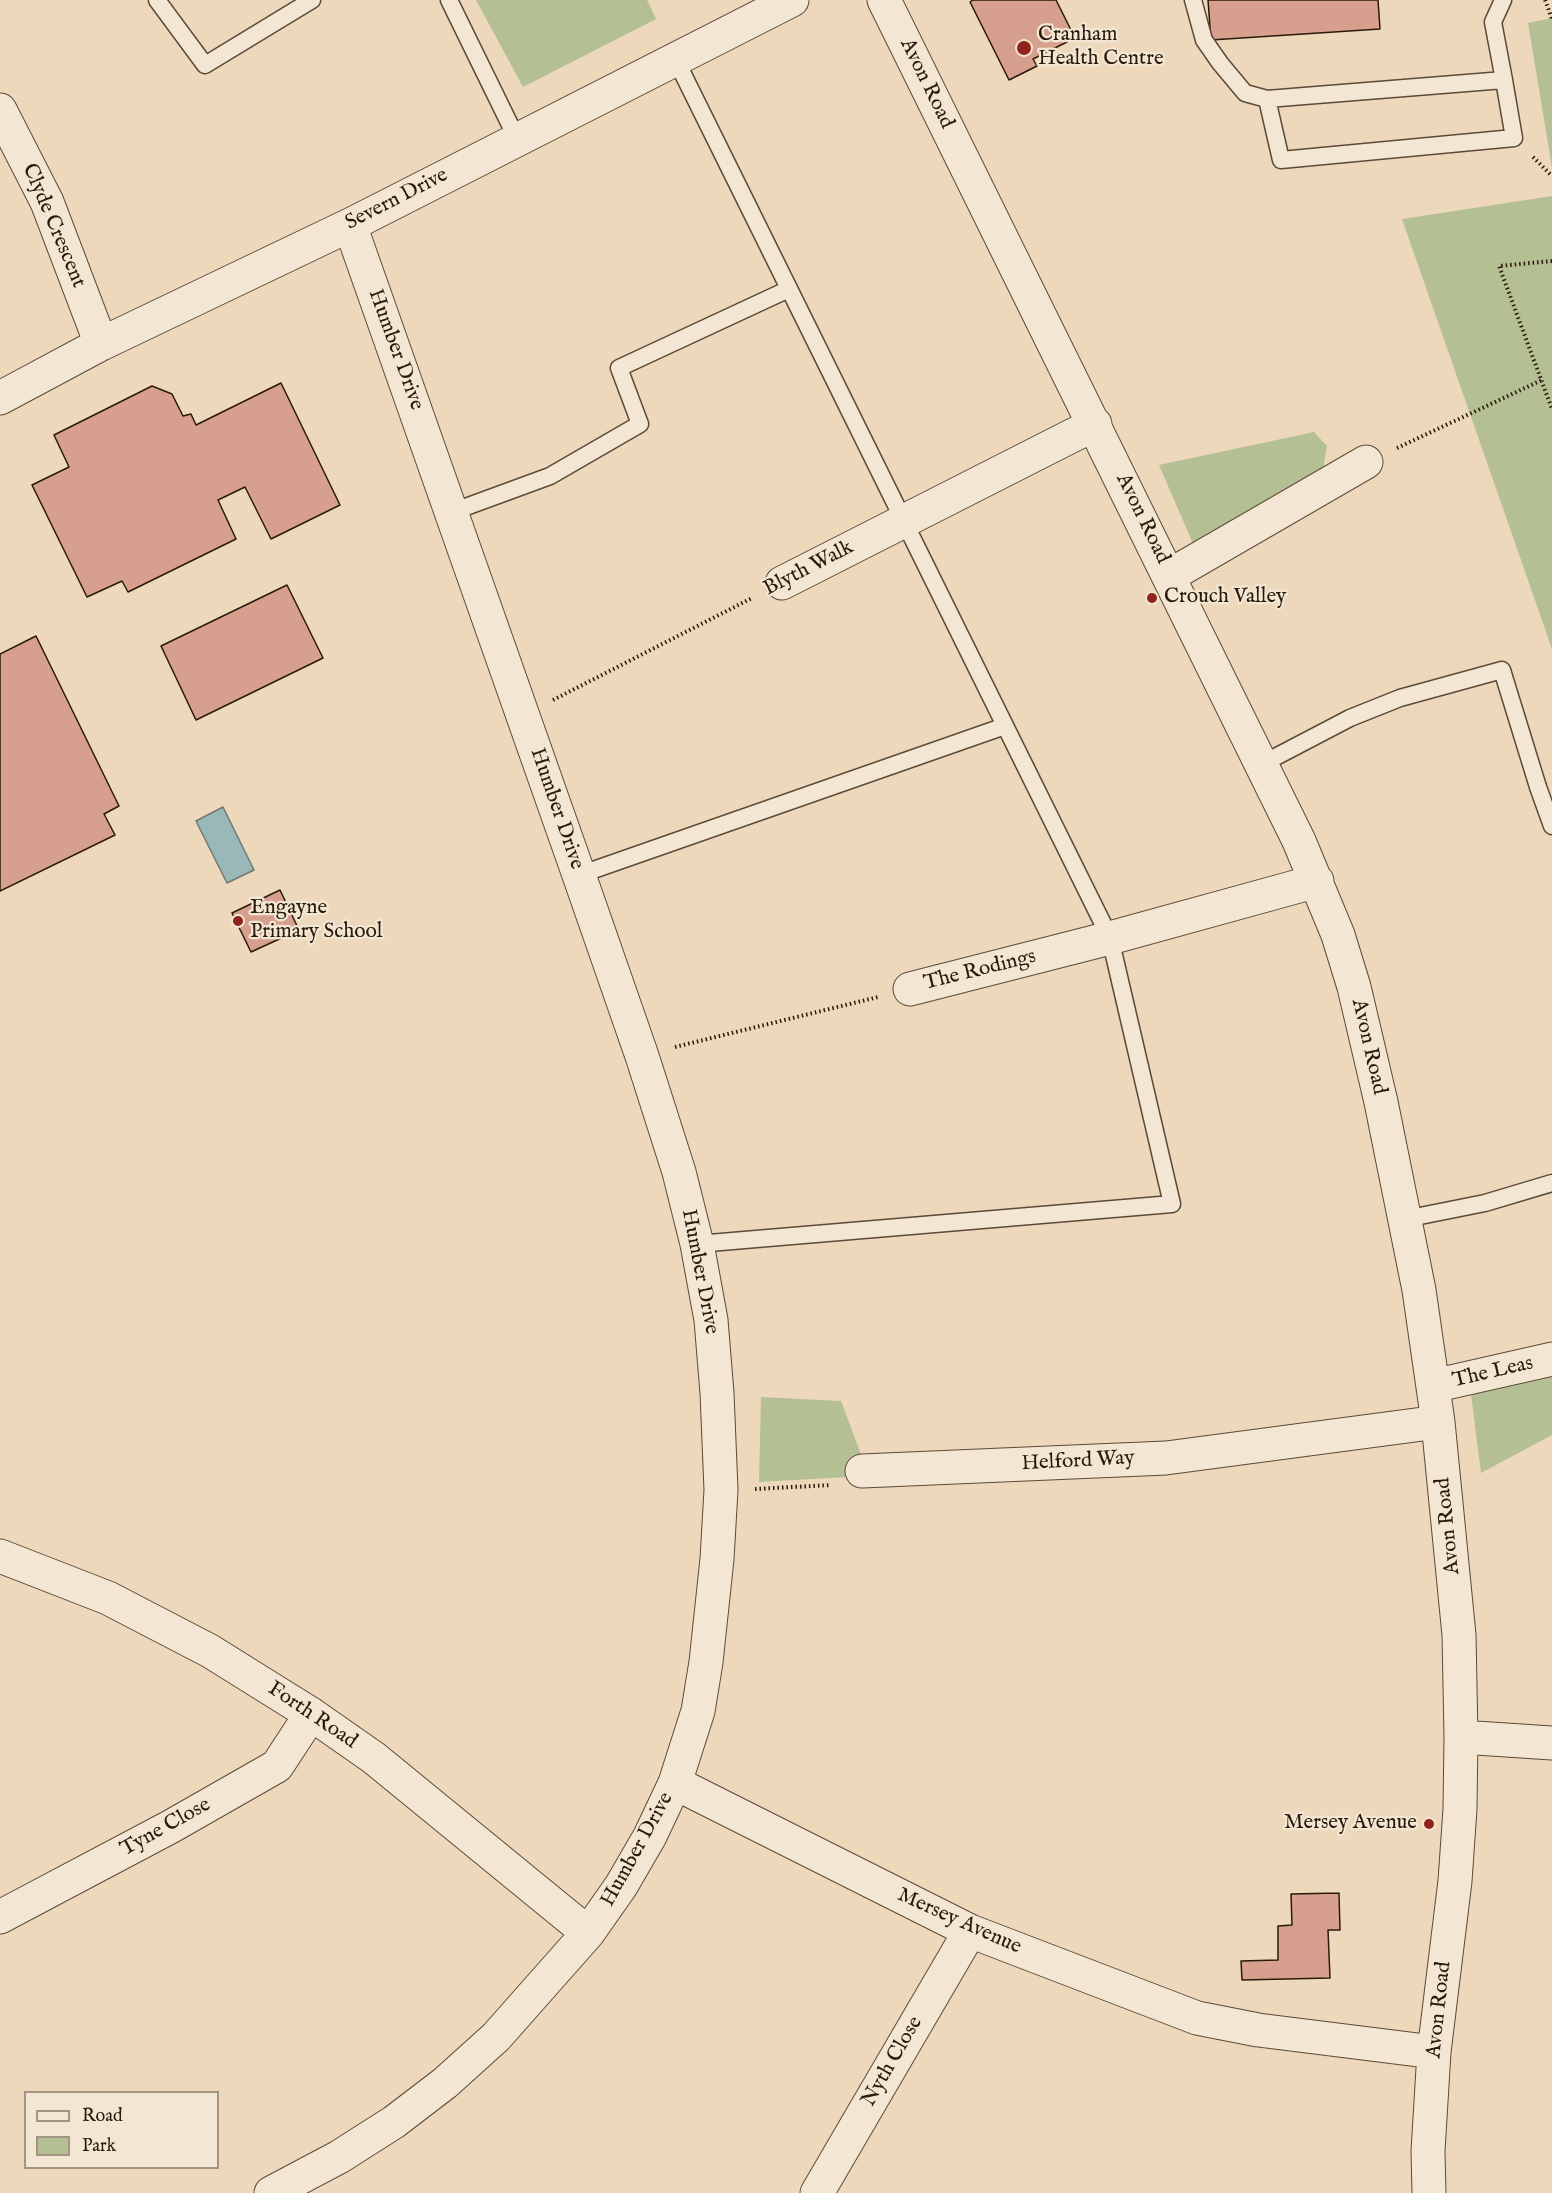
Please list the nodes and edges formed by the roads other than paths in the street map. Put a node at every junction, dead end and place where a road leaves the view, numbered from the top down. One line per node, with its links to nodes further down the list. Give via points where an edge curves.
1 (157, 0): 2 (lane, via 205,65)
2 (312, 0)
3 (449, 0): 12 (lane)
4 (792, 0): 8 (street, Severn Drive)
5 (884, 0): 17 (street, Avon Road)
6 (1193, 0): 10 (lane, via 1204,40 1220,63 1245,93)
7 (1503, 0): 9 (lane, via 1493,22)
8 (676, 60): 12 (street, Severn Drive); 14 (lane)
9 (1504, 80): 10 (lane); 10 (lane, via 1514,138 1281,160)
10 (1267, 99)
11 (0, 110): 15 (street, Clyde Crescent, via 47,202)
12 (517, 139): 13 (street, Severn Drive)
13 (350, 225): 15 (street, Severn Drive); 19 (street, Humber Drive)
14 (789, 289): 19 (lane, via 619,368 640,424 550,476); 20 (lane)
15 (101, 344): 16 (street, Severn Drive)
16 (0, 398)
17 (1095, 424): 20 (street, Blyth Walk); 21 (street, Avon Road)
18 (1366, 462): 21 (street)
19 (452, 512): 26 (street, Humber Drive)
20 (904, 520): 22 (street, Blyth Walk); 23 (lane)
21 (1169, 576): 24 (street, Avon Road)
22 (782, 583)
23 (1005, 726): 26 (lane); 28 (lane)
24 (1262, 764): 25 (lane, via 1350,718 1400,698 1502,670); 27 (street, Avon Road)
25 (1552, 826)
26 (579, 875): 32 (street, Humber Drive, via 642,1056)
27 (1317, 881): 28 (street, The Rodings); 31 (street, Avon Road, via 1354,987)
28 (1110, 938): 29 (street, The Rodings); 32 (lane, via 1172,1204)
29 (910, 989)
30 (1552, 1183): 31 (lane, via 1485,1203)
31 (1405, 1219): 34 (street, Avon Road)
32 (697, 1244): 41 (street, Humber Drive, via 711,1320 721,1490 706,1662 698,1711)
33 (1552, 1359): 34 (street, The Leas)
34 (1433, 1386): 35 (street, Avon Road)
35 (1438, 1422): 36 (street, Helford Way, via 1166,1458); 39 (street, Avon Road, via 1459,1635)
36 (862, 1471)
37 (0, 1556): 38 (street, Forth Road, via 108,1598 210,1651)
38 (311, 1714): 42 (street, Tyne Close, via 277,1766); 44 (street, Forth Road, via 374,1758)
39 (1461, 1737): 40 (street); 45 (street, Avon Road, via 1455,1881)
40 (1552, 1743)
41 (675, 1783): 43 (street, Mersey Avenue); 44 (street, Humber Drive, via 650,1836)
42 (0, 1917)
43 (970, 1931): 45 (street, Mersey Avenue, via 1197,2018 1258,2030); 47 (street, Nyth Close)
44 (588, 1933): 46 (street, Humber Drive, via 496,2037 445,2084 339,2157)
45 (1434, 2052): 48 (street, Avon Road)
46 (271, 2193)
47 (817, 2193)
48 (1429, 2193)

